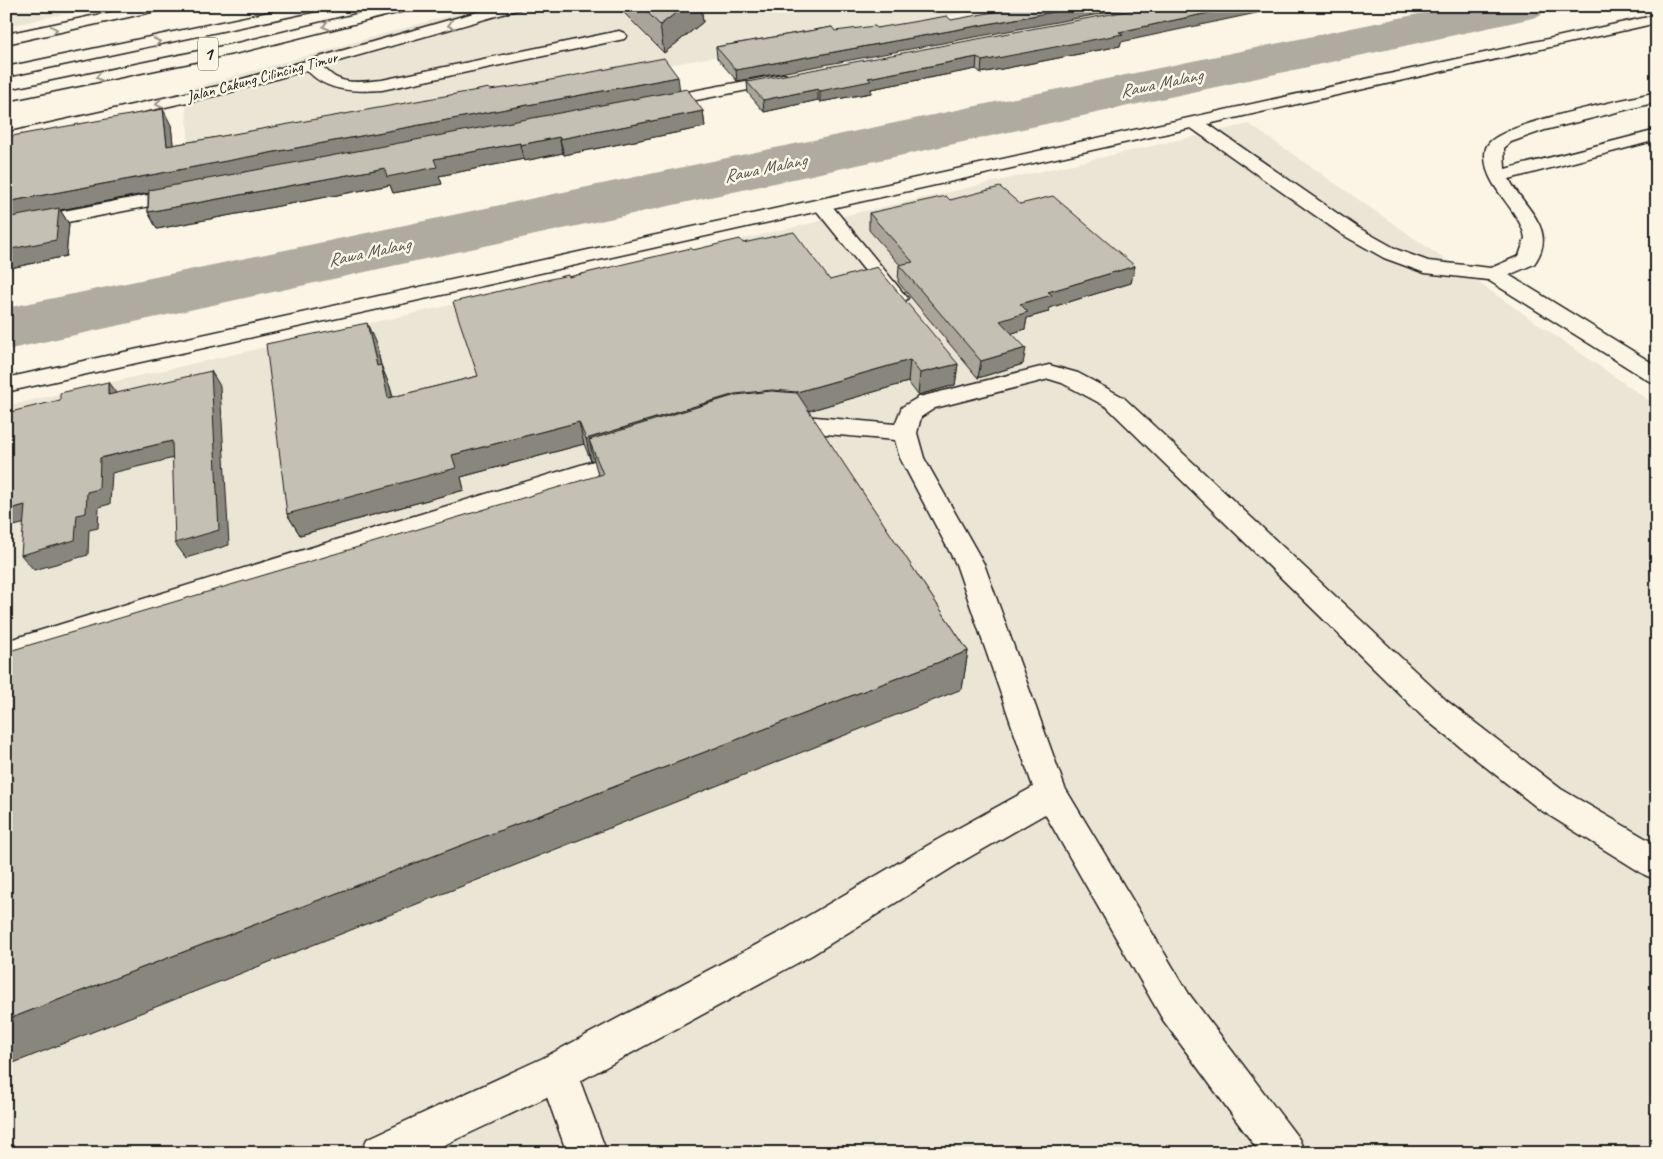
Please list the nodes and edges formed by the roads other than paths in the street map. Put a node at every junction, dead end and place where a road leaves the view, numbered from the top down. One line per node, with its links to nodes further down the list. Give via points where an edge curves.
1 (160, 6): 7 (main road, one-way to 1)
2 (320, 6): 9 (main road, 1, one-way to 2)
3 (408, 6): 11 (main road, 1, one-way to 11, via 242,47)
4 (515, 6): 8 (main road, Jalan Cakung Cilincing Timur, one-way to 8)
5 (1657, 19): 14 (main road)
6 (619, 36): 8 (main road, via 382,85 345,87 325,78)
7 (6, 39)
8 (311, 65): 16 (main road, Jalan Cakung Cilincing Timur, one-way to 16, via 222,90)
9 (6, 72)
10 (798, 76): 13 (main road)
11 (6, 96)
12 (1657, 97): 17 (main road, via 1505,138 1495,146 1492,159)
13 (634, 108)
14 (1194, 122): 19 (main road); 21 (main road, via 1350,231 1391,254 1425,267)
15 (1657, 135): 17 (main road)
16 (6, 138)
17 (1497, 177): 21 (main road, via 1534,234 1534,242 1527,260)
18 (197, 192): 20 (main road)
19 (821, 205): 22 (main road); 24 (main road)
20 (6, 228)
21 (1493, 274): 23 (main road)
22 (909, 313)
23 (1657, 376)
24 (6, 385)
25 (755, 424): 26 (main road, via 773,422)
26 (905, 432): 29 (main road, via 912,458 970,564); 30 (main road, via 910,413 966,382 1049,372 1070,378 1115,402 1436,710 1550,799)
27 (652, 452): 28 (main road)
28 (6, 653)
29 (1051, 794): 31 (main road, via 949,851 799,942); 34 (main road, via 1176,1008)
30 (1657, 864)
31 (557, 1072): 32 (main road); 33 (main road)
32 (381, 1153)
33 (587, 1153)
34 (1285, 1153)

